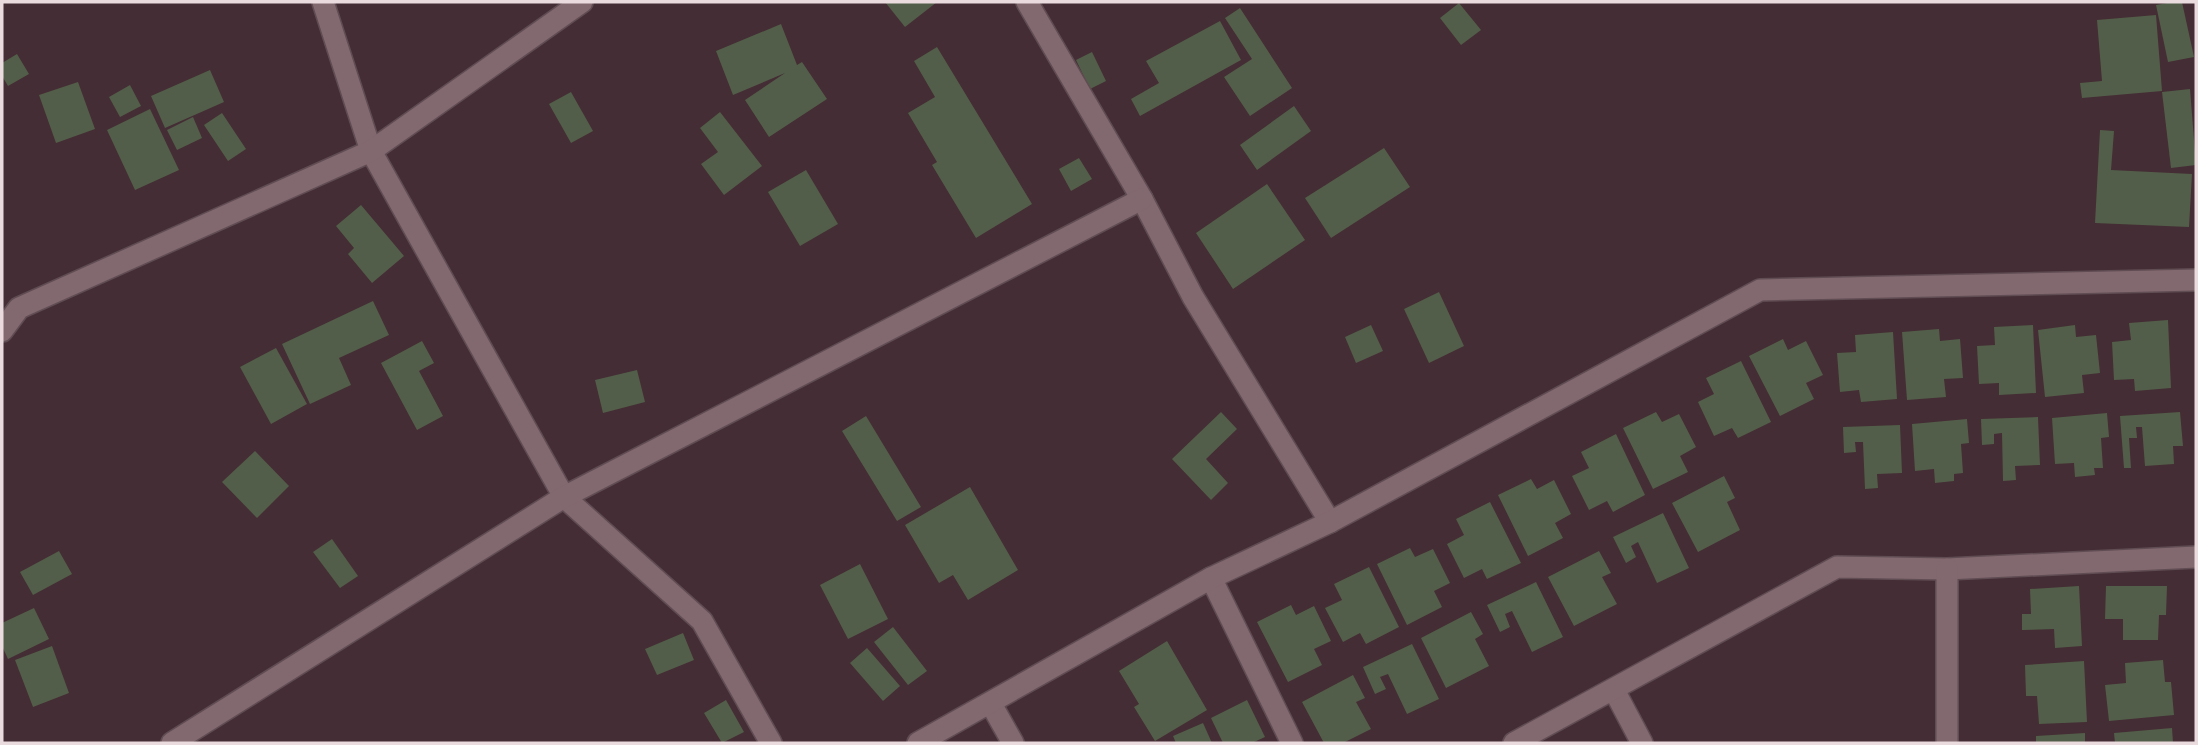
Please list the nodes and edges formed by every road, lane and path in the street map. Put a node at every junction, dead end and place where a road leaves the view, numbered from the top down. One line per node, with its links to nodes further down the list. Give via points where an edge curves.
1 (323, 2): 4 (street)
2 (582, 2): 4 (street)
3 (1027, 2): 5 (street)
4 (371, 151): 7 (street, via 19,308); 8 (street)
5 (1142, 199): 8 (street); 9 (street, via 1193,297)
6 (2196, 280): 9 (street, via 1760,290)
7 (2, 331)
8 (564, 496): 15 (street); 16 (street, via 702,621)
9 (1330, 522): 12 (street)
10 (2196, 557): 11 (street)
11 (1947, 569): 13 (street, via 1837,567); 22 (street)
12 (1210, 578): 14 (street); 19 (street)
13 (1614, 690): 20 (street); 21 (street)
14 (991, 704): 17 (street); 18 (street)
15 (172, 743)
16 (771, 743)
17 (918, 743)
18 (1013, 743)
19 (1292, 743)
20 (1514, 743)
21 (1642, 743)
22 (1947, 743)

